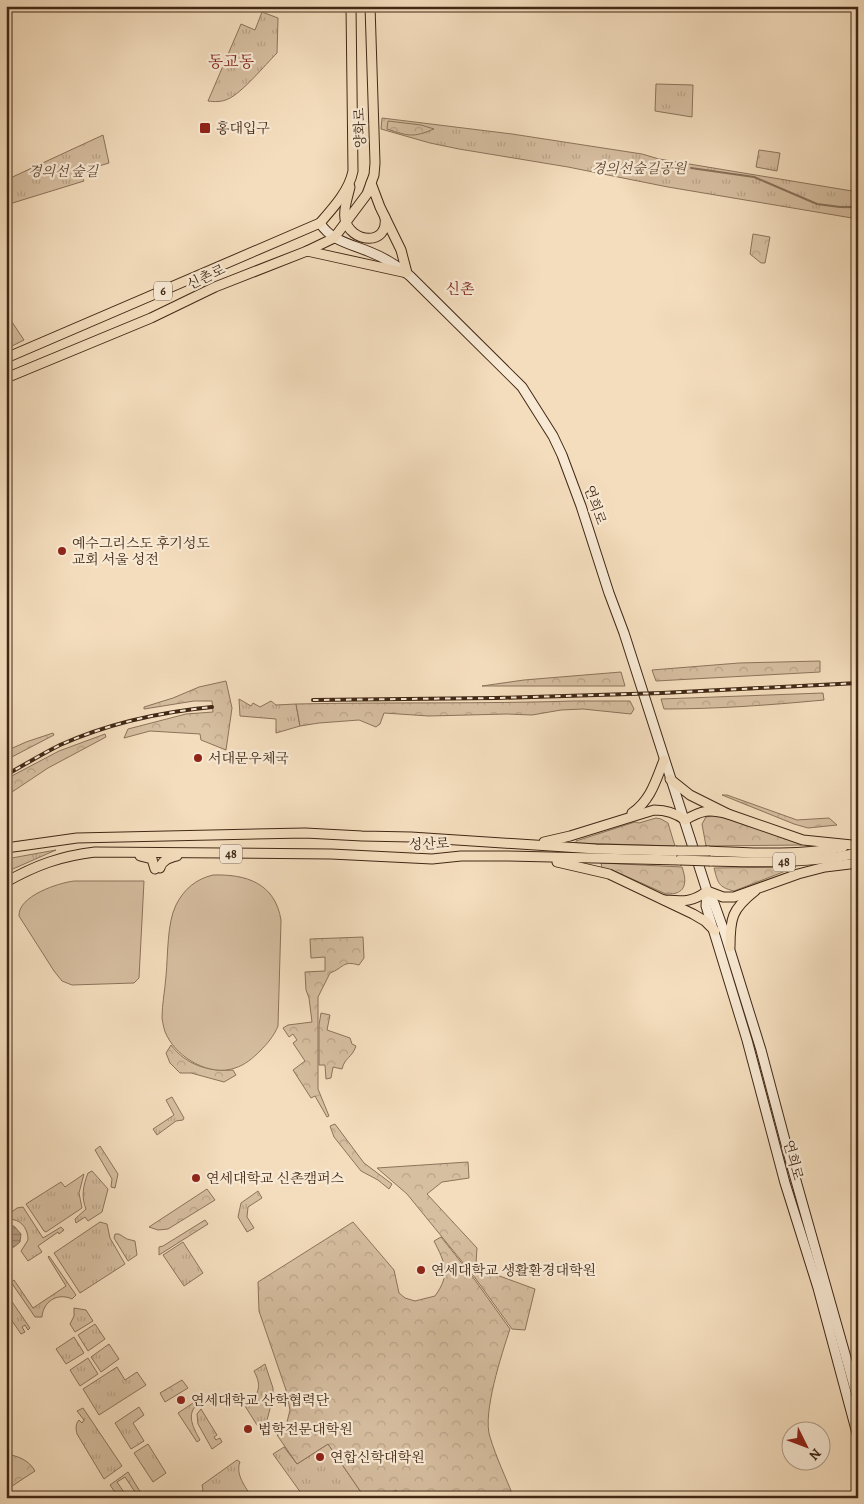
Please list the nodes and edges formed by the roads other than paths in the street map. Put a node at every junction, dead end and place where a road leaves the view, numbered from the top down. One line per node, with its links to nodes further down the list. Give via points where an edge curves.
1 (351, 6): 3 (main road, 양화로 / 6)
2 (370, 6): 4 (main road, 양화로 / 6, via 375,163)
3 (352, 177): 6 (main road); 7 (main road, 양화로 / 6)
4 (371, 183): 5 (main road); 6 (main road, 양화로 / 6, via 367,194)
5 (385, 217): 6 (main road, via 383,231 370,239 358,236); 10 (main road, via 401,250)
6 (346, 222): 8 (main road, 양화로 / 6)
7 (320, 223): 8 (main road, 연희로); 11 (main road, 신촌로 / 6)
8 (334, 238): 9 (main road, 신촌로 / 6); 10 (main road, 연희로, via 386,259)
9 (307, 251): 10 (main road); 12 (main road, 신촌로 / 6)
10 (407, 273): 13 (main road, 연희로, via 522,387 553,436 589,530)
11 (6, 358)
12 (6, 378)
13 (664, 760): 14 (main road, 연희로); 16 (main road, via 646,801)
14 (670, 779): 15 (main road, via 690,795); 17 (main road, 연희로)
15 (728, 814): 17 (main road, via 703,811); 19 (main road, via 803,840)
16 (624, 819): 17 (main road, via 661,810 678,814); 18 (main road)
17 (685, 820): 28 (main road, 연희로)
18 (537, 844): 19 (main road, 성산로 / 48, bridge, via 596,849 770,853 826,850); 20 (main road, 성산로 / 48, via 305,833 77,838)
19 (855, 844)
20 (6, 848)
21 (118, 853): 23 (main road, 성산로 / 48); 23 (main road, via 150,858 158,869 169,858); 26 (main road, 성산로 / 48, via 95,852 57,858)
22 (858, 853): 24 (main road, 성산로 / 48, bridge, via 782,862)
23 (188, 854): 24 (main road, 성산로 / 48, via 331,854 432,859)
24 (541, 857): 29 (main road, via 609,874)
25 (858, 863): 27 (main road, via 825,867)
26 (6, 882)
27 (761, 887): 28 (main road, via 734,897); 31 (main road, via 735,911 730,925)
28 (707, 891): 29 (main road, via 691,900); 30 (main road, 연희로, via 706,906); 31 (main road, 연희로)
29 (664, 900): 30 (main road, via 705,921)
30 (715, 931): 32 (main road, 연희로)
31 (730, 946): 33 (main road, 연희로)
32 (841, 1372): 33 (main road); 35 (main road, 연희로)
33 (854, 1374): 34 (main road, 연희로)
34 (858, 1400)
35 (858, 1437)

